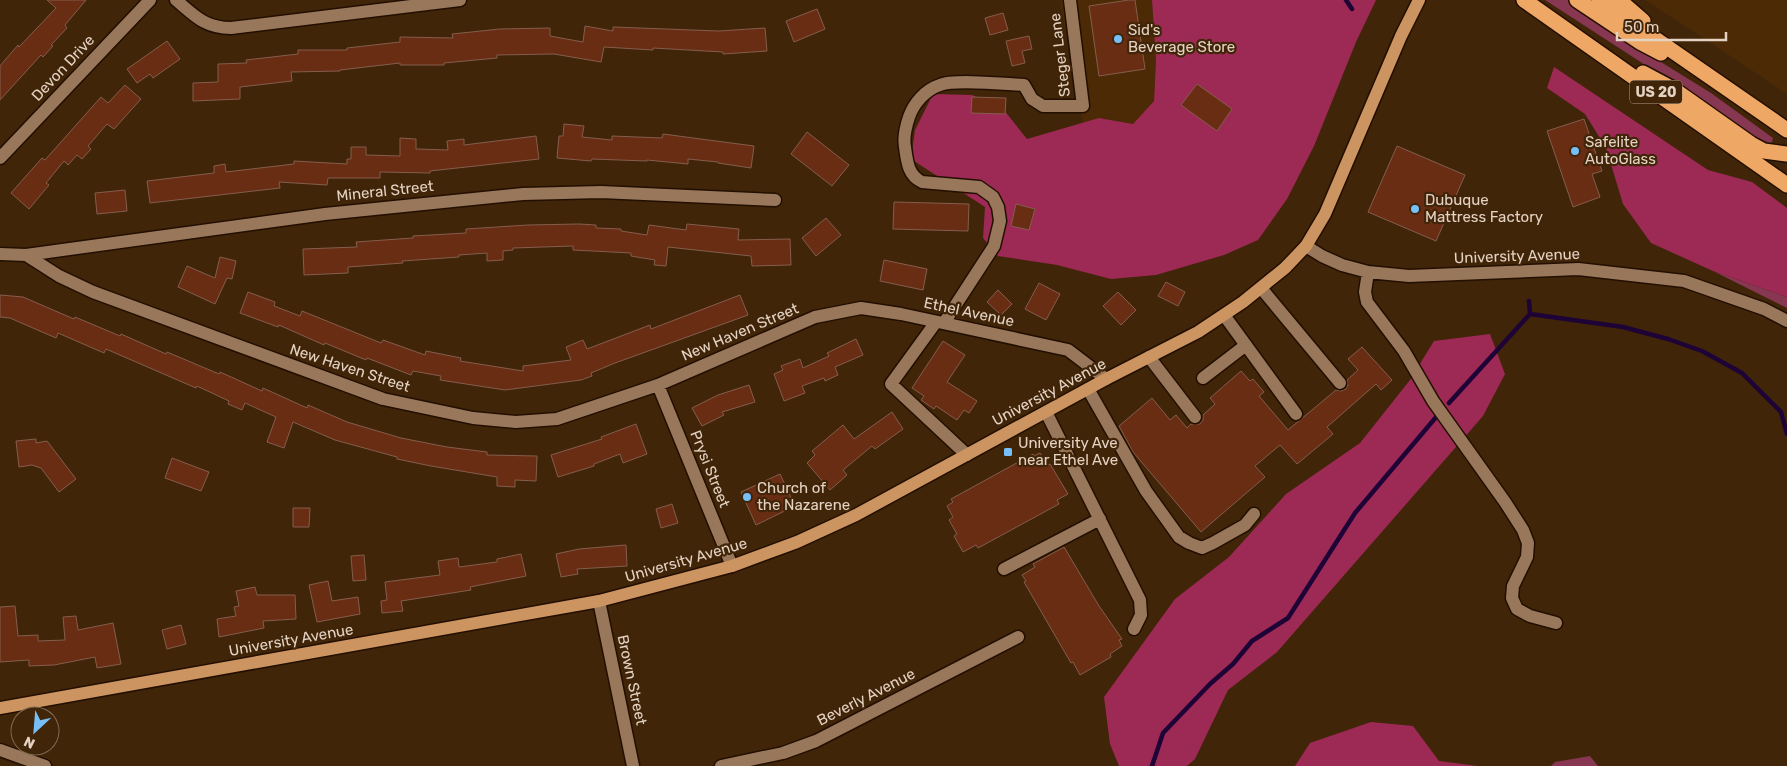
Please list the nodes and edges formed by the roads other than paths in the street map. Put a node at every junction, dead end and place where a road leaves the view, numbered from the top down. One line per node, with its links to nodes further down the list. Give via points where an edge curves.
1 (150, 0): 15 (street, Devon Drive)
2 (176, 0): 3 (street, via 200,20 220,28 231,28)
3 (460, 0)
4 (1070, 0): 26 (street, Steger Lane, via 1083,106 1043,106 1032,99 1024,85 954,82 940,84 912,107 904,141 908,168 915,179 979,187 993,197 1000,221 994,246)
5 (1420, 0): 18 (main road, University Avenue, via 1401,36 1325,214)
6 (1524, 0): 10 (highway, US 20)
7 (1577, 0): 12 (highway, via 1656,51)
8 (1599, 0): 11 (highway, US 20)
9 (1619, 0): 11 (highway)
10 (1592, 47): 14 (highway, via 1673,89 1751,144); 16 (highway, US 20)
11 (1676, 54): 12 (highway, US 20)
12 (1695, 67): 13 (highway, US 20)
13 (1787, 130)
14 (1787, 154)
15 (0, 158)
16 (1784, 177)
17 (775, 200): 20 (street, Mineral Street, via 601,192 523,194 324,214)
18 (1306, 246): 21 (street, University Avenue, via 1342,265); 22 (main road, University Avenue)
19 (0, 254): 20 (street, Mineral Street)
20 (26, 255): 32 (street, New Haven Street, via 93,292 383,399 444,413 516,422 557,419)
21 (1368, 272): 25 (street, University Avenue, via 1409,276 1578,268 1684,281 1764,309); 43 (street, via 1367,302 1404,351 1433,401 1505,502 1528,543 1527,557 1513,586 1512,598 1517,609)
22 (1261, 288): 23 (main road, University Avenue); 31 (street)
23 (1224, 316): 27 (street); 28 (main road, University Avenue)
24 (815, 317): 26 (street, Ethel Avenue, via 861,308); 32 (street, New Haven Street)
25 (1787, 321)
26 (940, 322): 30 (street, Ethel Avenue, via 1068,350); 37 (street, via 891,384)
27 (1246, 346): 29 (street); 35 (street)
28 (1149, 357): 30 (main road, University Avenue); 36 (street)
29 (1203, 378)
30 (1106, 379): 33 (main road, University Avenue)
31 (1340, 383)
32 (658, 385): 40 (street, Prysi Street)
33 (1088, 389): 34 (main road, University Avenue); 38 (street, via 1146,491 1179,537 1202,548 1245,525)
34 (1046, 412): 37 (main road, University Avenue); 39 (street)
35 (1296, 414)
36 (1195, 417)
37 (967, 455): 40 (main road, University Avenue, via 856,515 797,542)
38 (1254, 514)
39 (1100, 519): 41 (street); 44 (street, via 1140,600 1141,615)
40 (732, 566): 42 (main road, University Avenue)
41 (1004, 569)
42 (599, 601): 46 (main road, University Avenue); 49 (street, Brown Street)
43 (1556, 623)
44 (1134, 629)
45 (1018, 637): 50 (street, Beverly Avenue, via 816,741 784,753)
46 (0, 708)
47 (0, 750): 48 (street)
48 (45, 766)
49 (633, 766)
50 (721, 766)

